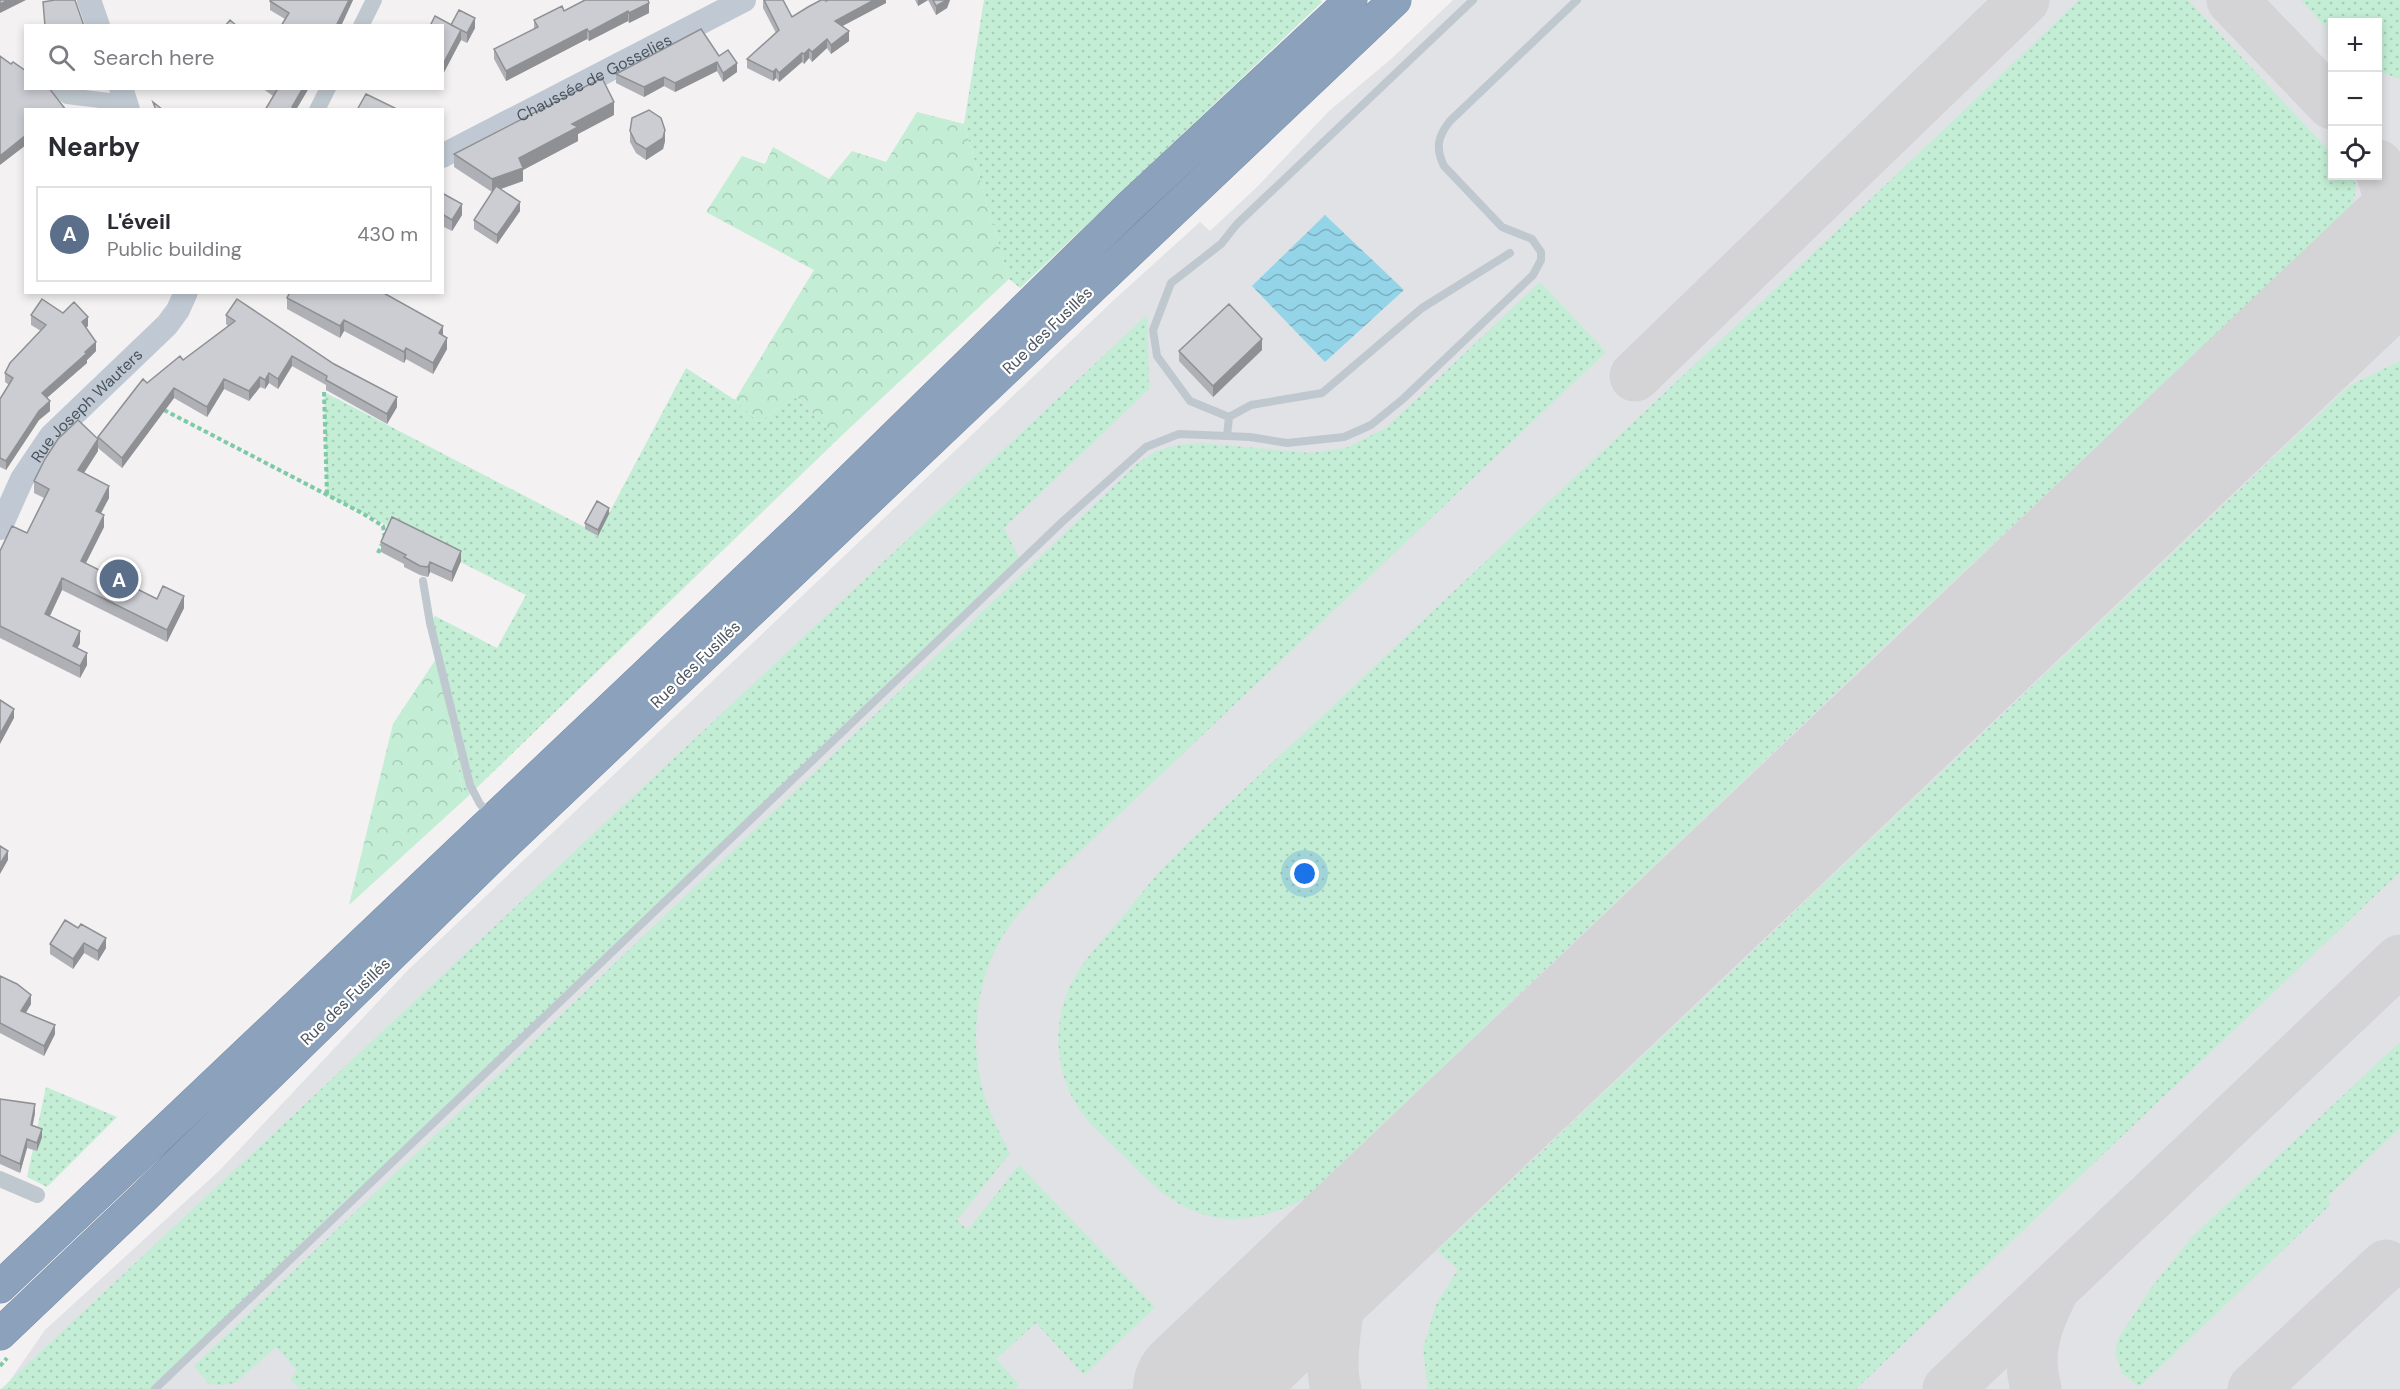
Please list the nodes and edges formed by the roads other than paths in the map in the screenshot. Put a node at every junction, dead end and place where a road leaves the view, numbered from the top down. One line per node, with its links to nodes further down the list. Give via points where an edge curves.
1 (89, 0): 8 (street)
2 (374, 0): 9 (street)
3 (744, 0): 14 (street, Chaussée de Gosselies)
4 (1351, 0): 21 (highway, Rue des Fusillés)
5 (1395, 0): 25 (highway, Rue des Fusillés, via 500,849)
6 (1473, 0): 17 (lane, via 1237,224 1221,244 1171,283 1153,330 1156,356 1190,400)
7 (1577, 0): 18 (lane, via 1450,122 1437,144 1444,166 1502,227 1525,235 1536,244 1541,260 1533,275 1371,425 1344,437 1287,443)
8 (97, 24)
9 (362, 24)
10 (61, 90): 12 (street, via 67,96)
11 (327, 90): 13 (street)
12 (125, 100)
13 (318, 108)
14 (444, 155)
15 (1510, 253): 17 (lane, via 1422,308 1322,393 1251,405)
16 (185, 294): 19 (street, Rue Joseph Wauters, via 167,326 51,436 22,479)
17 (1228, 417): 18 (lane)
18 (1227, 436): 26 (lane, via 1179,434 1146,447 1062,522)
19 (0, 528)
20 (423, 581): 21 (lane, via 470,784)
21 (493, 818): 24 (highway, Rue des Fusillés)
22 (0, 1179): 23 (street)
23 (37, 1194)
24 (2, 1284)
25 (0, 1334)
26 (155, 1389)

